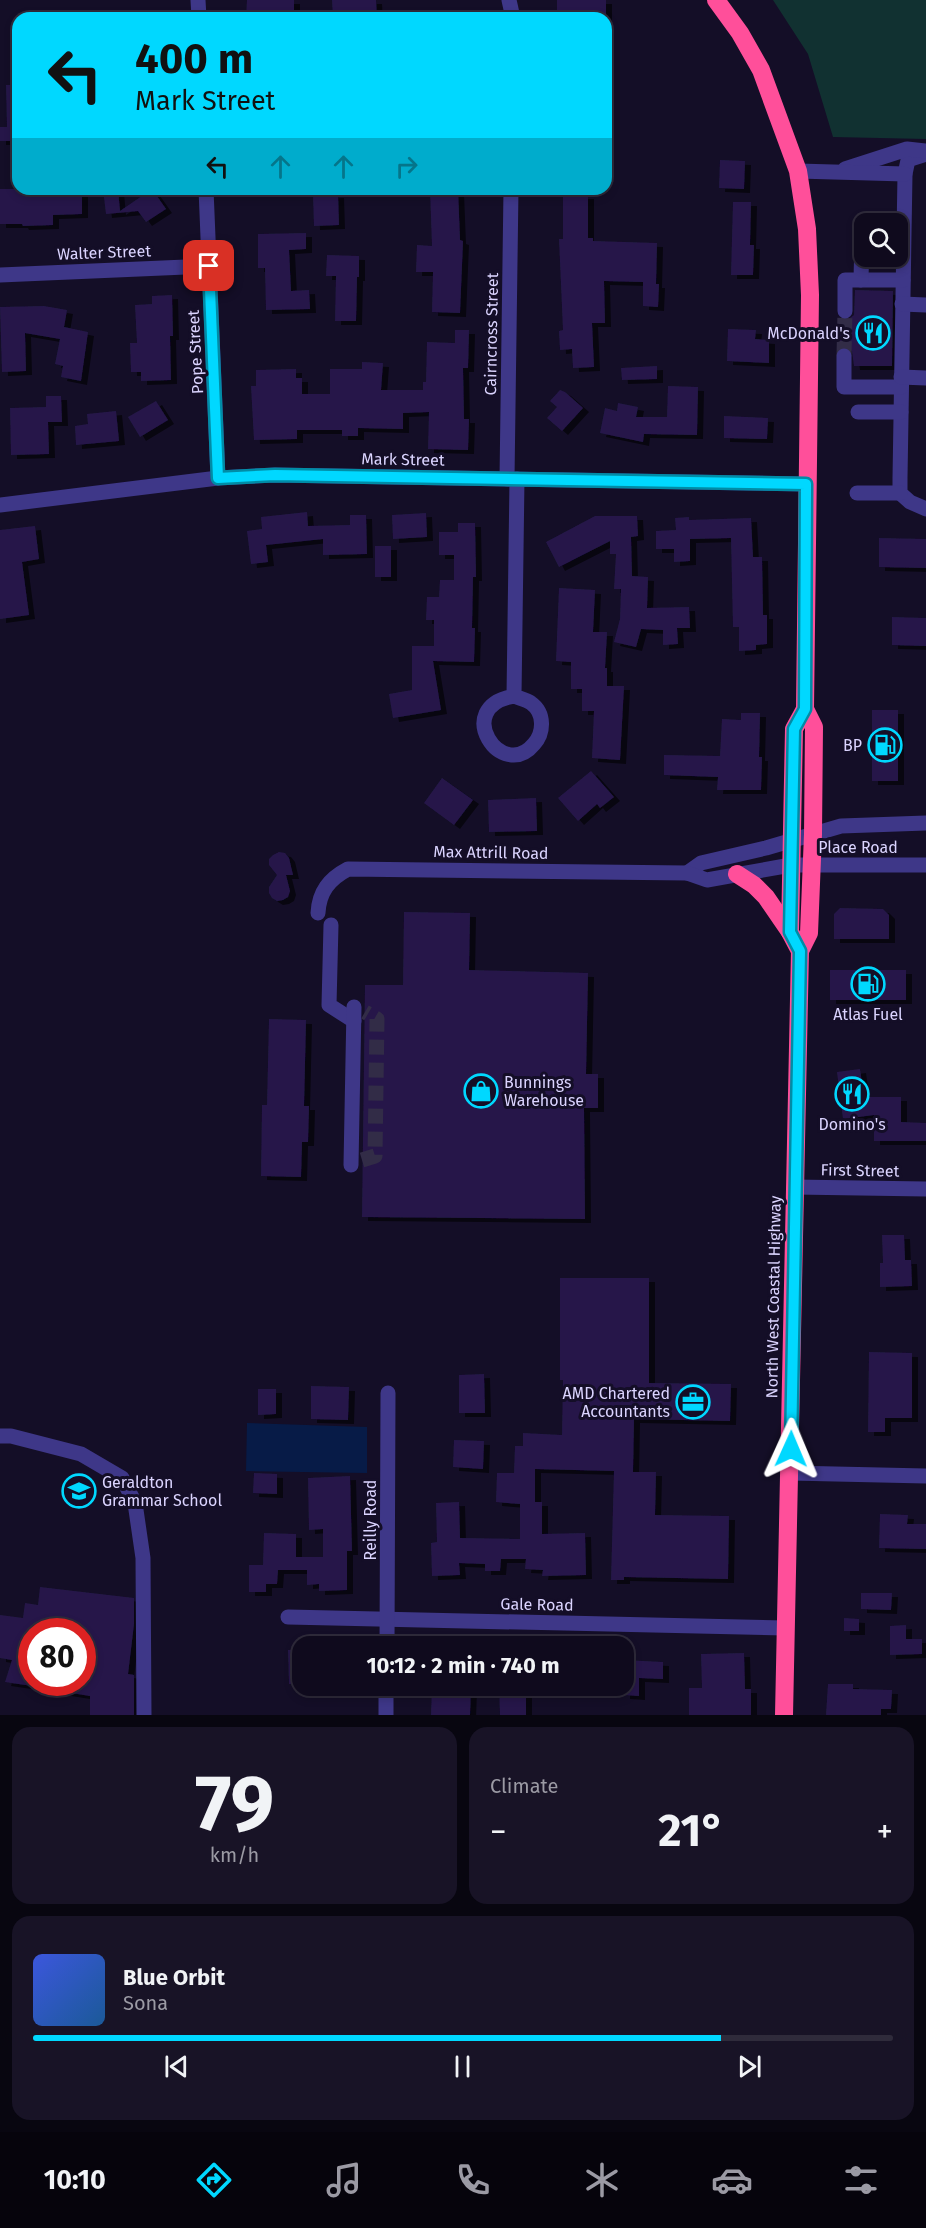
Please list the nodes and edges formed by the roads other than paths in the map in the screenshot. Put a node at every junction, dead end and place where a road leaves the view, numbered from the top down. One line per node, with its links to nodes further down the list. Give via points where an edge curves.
1 (716, 0): 3 (highway, North West Coastal Highway, via 741,33 761,70)
2 (926, 153): 4 (street, via 907,149); 5 (street, via 908,160)
3 (798, 171): 4 (street); 24 (highway, North West Coastal Highway, via 807,229 810,295)
4 (833, 172): 5 (street)
5 (905, 174): 8 (street)
6 (206, 195): 9 (street, Pope Street)
7 (511, 195): 23 (street, Cairncross Street)
8 (902, 213)
9 (209, 266): 12 (street, Walter Street); 22 (street, Pope Street)
10 (862, 267): 13 (street)
11 (902, 267): 14 (street)
12 (0, 275)
13 (861, 280): 14 (street); 17 (street, via 845,280)
14 (903, 280): 15 (street)
15 (902, 304): 16 (street); 20 (street)
16 (926, 304)
17 (845, 311)
18 (844, 356): 20 (street, via 844,397)
19 (926, 378): 20 (street)
20 (901, 393): 21 (street); 26 (street)
21 (858, 412)
22 (218, 478): 23 (street, Mark Street, via 275,475); 27 (street, Mark Street)
23 (512, 479): 24 (street, Mark Street); 29 (street, Cairncross Street)
24 (806, 484): 30 (highway, North West Coastal Highway)
25 (857, 493): 26 (street)
26 (900, 493): 28 (street)
27 (0, 505)
28 (926, 509)
29 (514, 696)
30 (805, 709): 32 (highway, North West Coastal Highway, via 814,728); 33 (highway, North West Coastal Highway, via 794,729)
31 (926, 823): 32 (street, Place Road, via 841,826)
32 (813, 834): 33 (street, Place Road); 35 (highway, North West Coastal Highway)
33 (792, 840): 34 (highway, North West Coastal Highway); 37 (street, Max Attrill Road, via 701,863)
34 (791, 865): 35 (street, Place Road); 38 (street, Max Attrill Road); 41 (highway, North West Coastal Highway)
35 (812, 865): 36 (street, Place Road); 42 (highway, North West Coastal Highway, via 809,933)
36 (926, 865)
37 (687, 873): 38 (street, Max Attrill Road, via 706,879); 39 (street, Max Attrill Road, via 348,869 328,883)
38 (736, 874): 41 (highway, via 766,897)
39 (318, 912)
40 (331, 925): 43 (street, via 329,1005 354,1014)
41 (790, 932): 42 (highway, North West Coastal Highway)
42 (800, 951): 44 (highway, North West Coastal Highway)
43 (351, 1165)
44 (794, 1187): 45 (street, First Street); 48 (highway, North West Coastal Highway)
45 (926, 1189)
46 (388, 1392): 51 (street, Reilly Road)
47 (0, 1436): 55 (street, via 81,1454 122,1478 135,1503 143,1558)
48 (790, 1473): 49 (street); 52 (highway, North West Coastal Highway)
49 (926, 1476)
50 (288, 1617): 51 (street, Gale Road)
51 (388, 1619): 52 (street, Gale Road); 53 (street, Reilly Road)
52 (785, 1628): 57 (highway, North West Coastal Highway)
53 (387, 1636)
54 (386, 1696): 56 (street)
55 (144, 1715)
56 (386, 1715)
57 (784, 1715)

